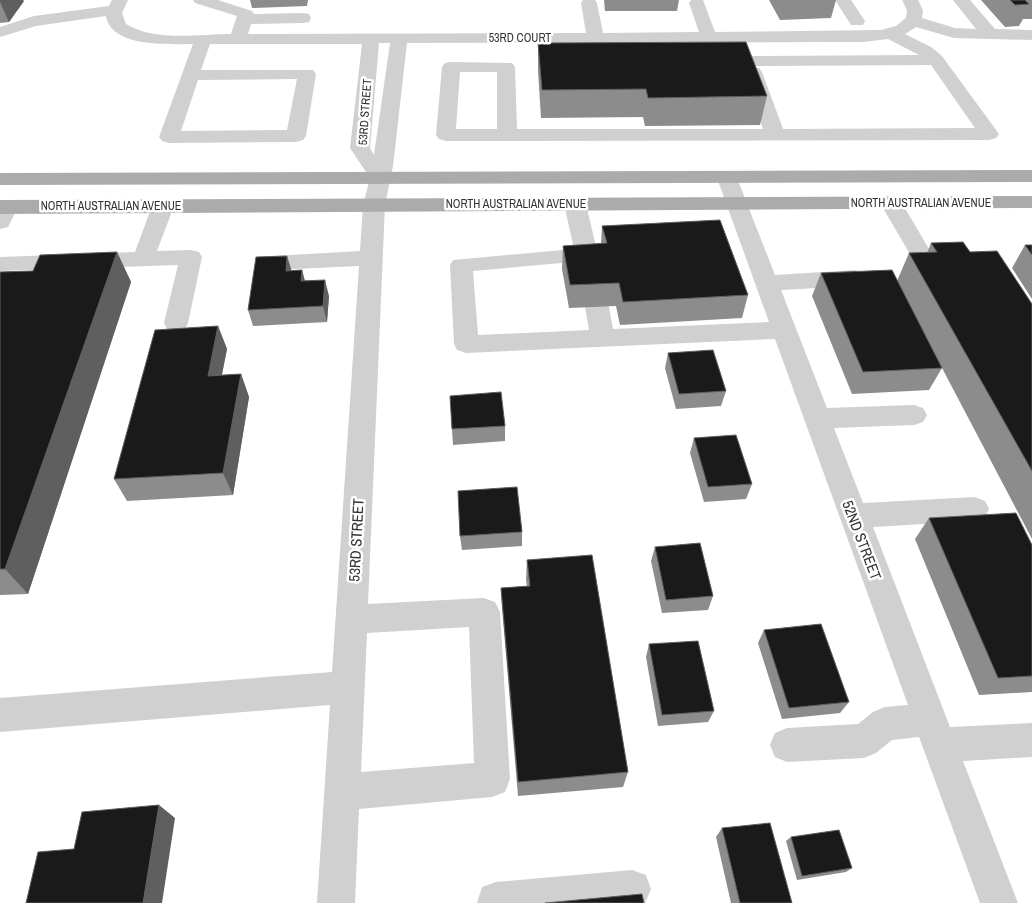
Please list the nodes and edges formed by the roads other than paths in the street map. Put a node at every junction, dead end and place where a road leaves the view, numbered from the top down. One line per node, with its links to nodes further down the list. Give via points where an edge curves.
1 (201, 0): 9 (street, via 246,14)
2 (843, 0): 10 (street)
3 (910, 0): 11 (street, via 916,10)
4 (961, 0): 14 (street)
5 (589, 3): 16 (street)
6 (697, 3): 17 (street)
7 (118, 5): 12 (street, via 34,20); 19 (street, 53RD COURT, via 114,20 127,32 152,39)
8 (303, 18): 9 (street)
9 (244, 19): 20 (street)
10 (858, 21)
11 (912, 22): 13 (street, 53RD COURT); 14 (street, via 954,33)
12 (0, 32)
13 (892, 34): 18 (street, 53RD COURT); 23 (street)
14 (990, 34): 15 (street)
15 (1032, 35)
16 (596, 38): 17 (street, 53RD COURT); 22 (street, 53RD COURT)
17 (709, 38): 18 (street, 53RD COURT)
18 (742, 38): 24 (street)
19 (203, 39): 20 (street, 53RD COURT); 25 (street)
20 (238, 39): 21 (street, 53RD COURT)
21 (370, 39): 22 (street, 53RD COURT); 31 (street, 53RD STREET, via 360,148)
22 (399, 39): 31 (street, 53RD STREET)
23 (936, 60): 24 (street); 26 (street, via 988,134)
24 (749, 61): 26 (street)
25 (190, 75): 25 (street, via 169,137 296,136 307,74)
26 (775, 134): 27 (street)
27 (507, 135): 27 (street, via 446,135 451,67 506,67)
28 (1032, 176): 30 (main road, NORTH AUSTRALIAN AVENUE)
29 (0, 179): 31 (main road, NORTH AUSTRALIAN AVENUE)
30 (731, 191): 31 (main road, NORTH AUSTRALIAN AVENUE); 33 (main road, NORTH AUSTRALIAN AVENUE); 34 (main road, NORTH AUSTRALIAN AVENUE); 43 (street, 52ND STREET)
31 (378, 192): 34 (main road, NORTH AUSTRALIAN AVENUE); 35 (main road, NORTH AUSTRALIAN AVENUE); 37 (street, 53RD STREET)
32 (1032, 202): 33 (main road, NORTH AUSTRALIAN AVENUE)
33 (891, 203): 41 (street)
34 (575, 204): 47 (street, via 589,261 461,265 466,344)
35 (163, 206): 36 (main road, NORTH AUSTRALIAN AVENUE); 38 (street)
36 (2, 212)
37 (372, 258): 39 (street); 52 (street, 53RD STREET)
38 (143, 259): 40 (street); 45 (street, via 191,257)
39 (273, 263)
40 (0, 264)
41 (928, 266)
42 (864, 278): 43 (street)
43 (765, 282): 46 (street, 52ND STREET)
44 (597, 307): 47 (street)
45 (176, 322)
46 (783, 330): 47 (street); 49 (street, 52ND STREET)
47 (603, 338)
48 (914, 415): 49 (street)
49 (816, 419): 51 (street, 52ND STREET)
50 (975, 509): 51 (street)
51 (853, 516): 55 (street, 52ND STREET)
52 (352, 619): 53 (street, 53RD STREET); 58 (street, via 484,612 492,780)
53 (348, 688): 54 (street); 58 (street, 53RD STREET)
54 (0, 715)
55 (935, 732): 56 (street); 57 (street, via 885,724 864,741); 62 (street, 52ND STREET)
56 (1032, 740)
57 (787, 745)
58 (342, 792): 60 (street, 53RD STREET)
59 (632, 889): 61 (street)
60 (336, 903)
61 (496, 903)
62 (999, 903)

